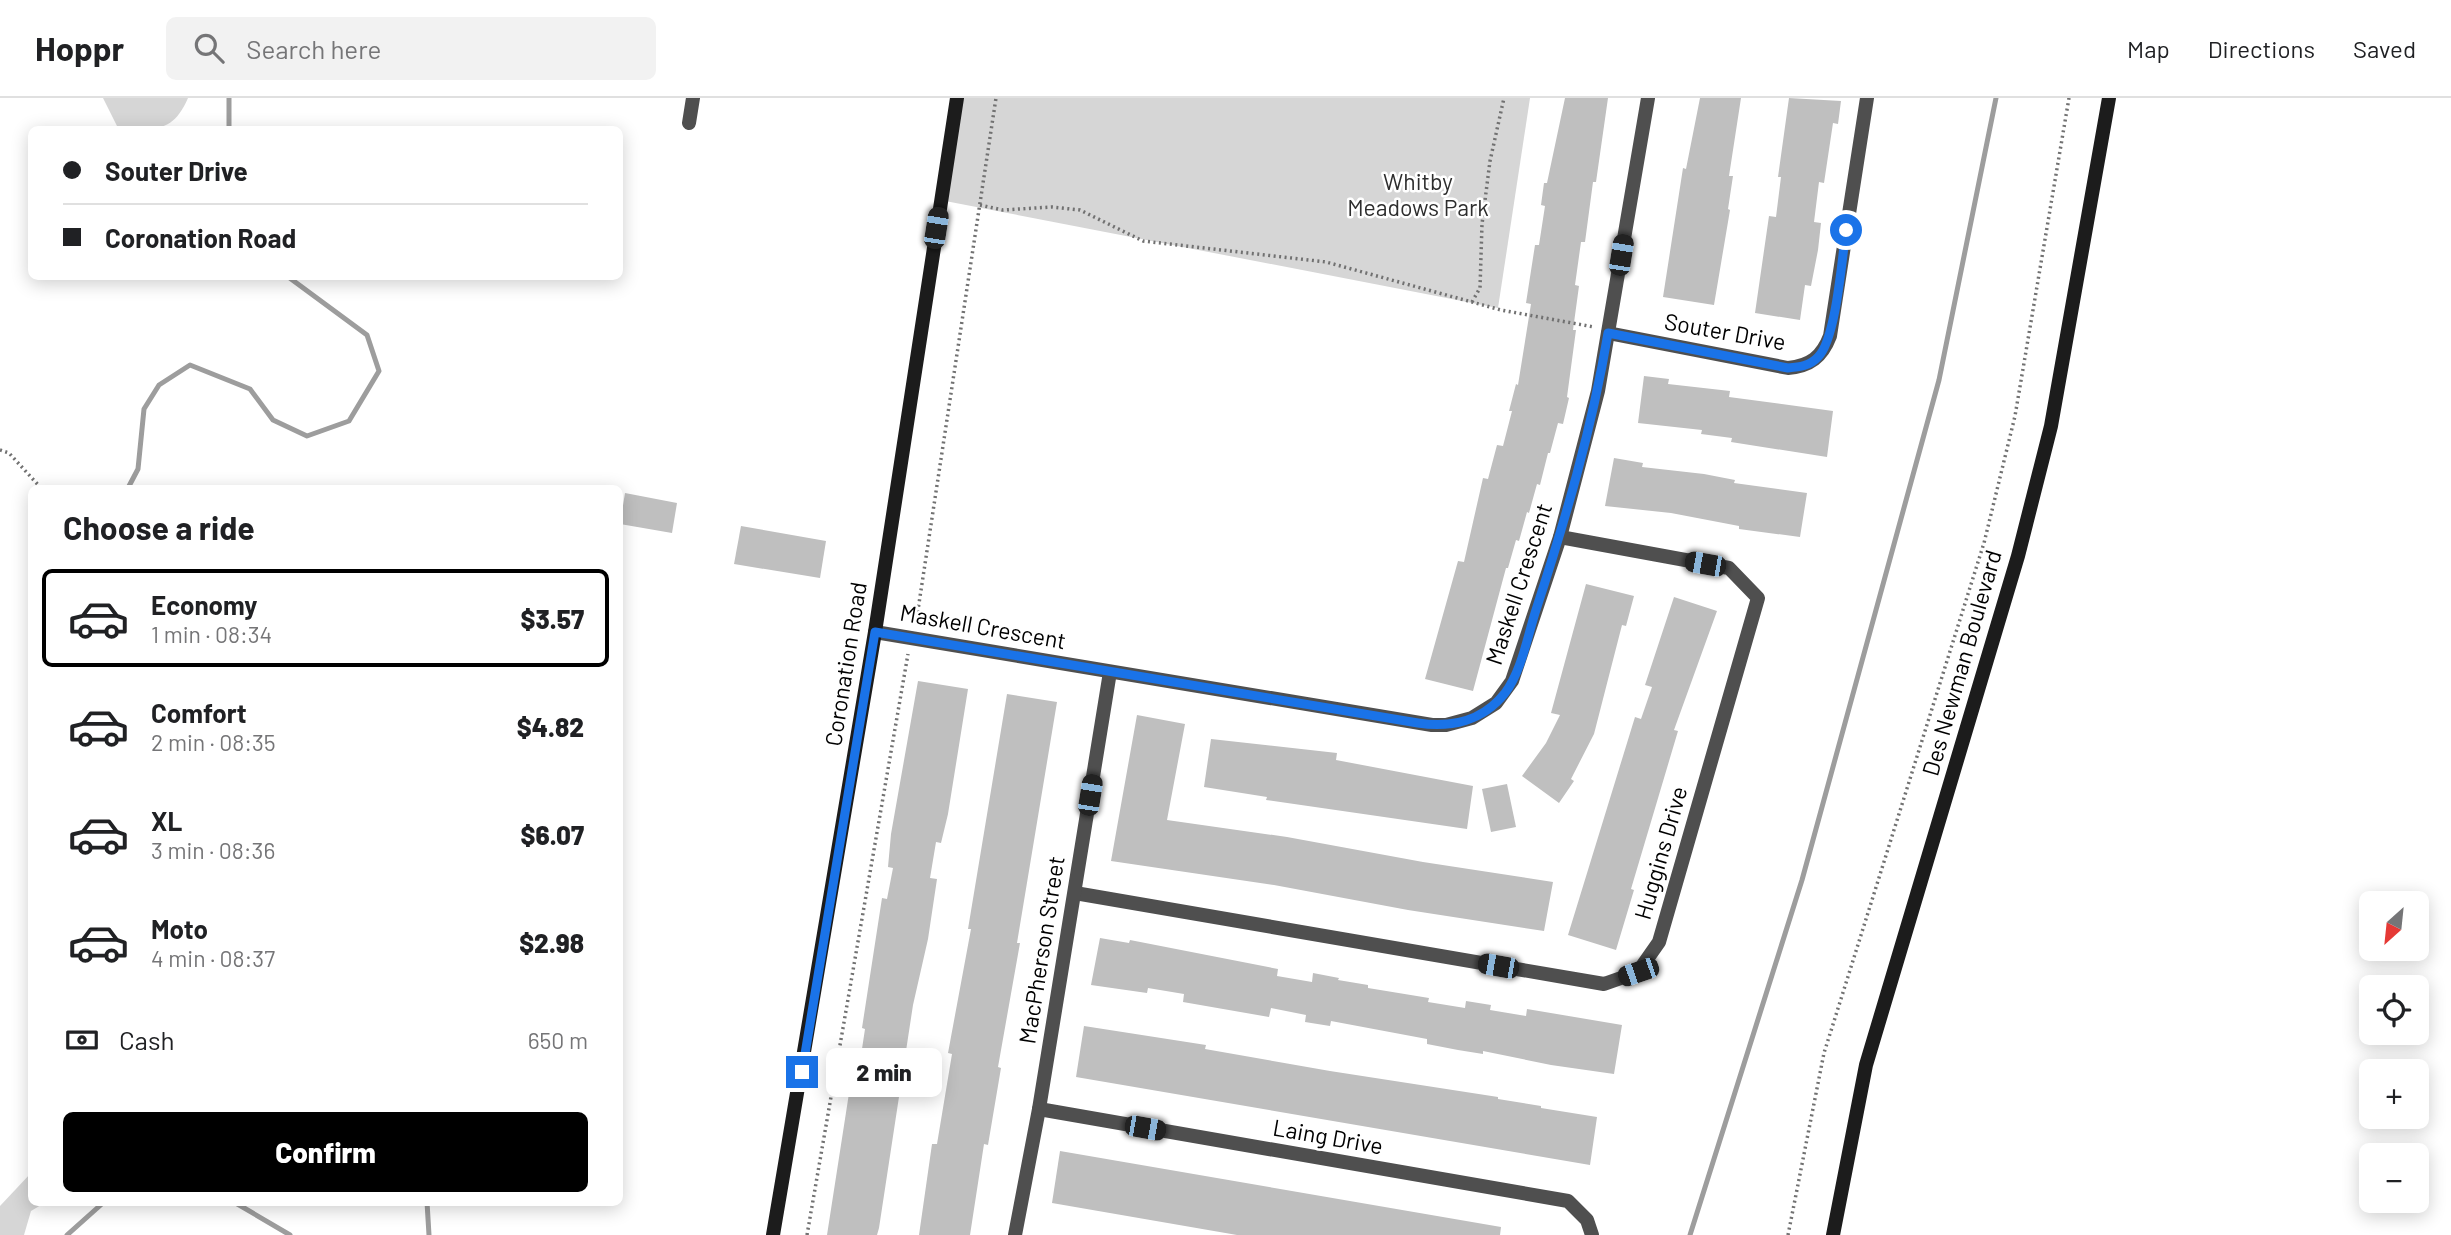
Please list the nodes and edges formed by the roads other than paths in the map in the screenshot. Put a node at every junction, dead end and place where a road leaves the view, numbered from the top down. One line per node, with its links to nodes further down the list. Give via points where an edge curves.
1 (693, 98): 6 (street)
2 (957, 98): 9 (street, Coronation Road)
3 (1647, 98): 7 (street, Maskell Crescent)
4 (1867, 98): 7 (street, Souter Drive, via 1830,336 1817,358 1788,368)
5 (2109, 98): 16 (street, Des Newman Boulevard, via 2051,426 2014,568 1866,1065)
6 (689, 123)
7 (1608, 333): 8 (street, Maskell Crescent, via 1598,391)
8 (1560, 537): 10 (street, Maskell Crescent, via 1513,681 1496,703 1459,723 1418,723); 11 (street, Huggins Drive, via 1730,568 1758,598 1659,942 1638,972 1604,984)
9 (875, 632): 10 (street, Maskell Crescent); 13 (street, Coronation Road)
10 (1110, 672): 11 (street, MacPherson Street)
11 (1074, 893): 12 (street, MacPherson Street)
12 (1039, 1109): 14 (street, MacPherson Street); 15 (street, Laing Drive, via 1568,1201 1587,1220)
13 (773, 1235)
14 (1015, 1235)
15 (1591, 1235)
16 (1833, 1235)

